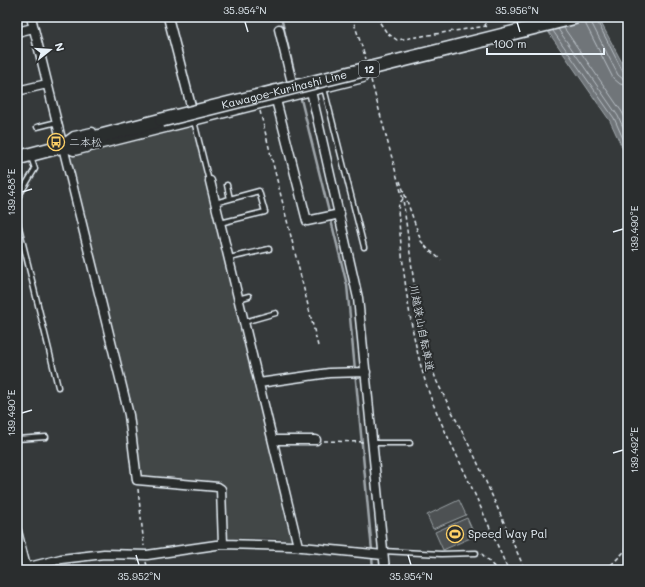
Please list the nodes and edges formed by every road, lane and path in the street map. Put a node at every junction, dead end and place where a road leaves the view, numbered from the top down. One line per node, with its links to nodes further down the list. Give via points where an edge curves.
1 (30, 17): 8 (street)
2 (168, 17): 21 (street)
3 (352, 17): 12 (path)
4 (376, 17): 7 (path, via 387,33 397,40)
5 (482, 17): 7 (path)
6 (576, 17): 25 (main road, Kawagoe-Kurihashi Line / 12, bridge)
7 (486, 26): 10 (path)
8 (33, 28): 11 (street); 14 (street)
9 (279, 29): 18 (street)
10 (490, 31)
11 (17, 32)
12 (367, 64)
13 (367, 78): 15 (street); 28 (path, 川越狭山自転車道)
14 (47, 84): 16 (street); 22 (street)
15 (324, 88): 17 (street); 38 (lane)
16 (17, 91)
17 (311, 91): 18 (street); 35 (street)
18 (295, 95): 19 (street)
19 (276, 100): 20 (street); 35 (street, via 307,222)
20 (259, 105): 21 (street, via 238,96); 23 (street); 46 (path)
21 (191, 106): 25 (street, via 74,136)
22 (57, 122): 24 (lane); 25 (street)
23 (194, 122): 25 (street, via 74,151); 29 (lane)
24 (37, 127)
25 (63, 146): 26 (main road, Kawagoe-Kurihashi Line / 12); 56 (street, via 129,415)
26 (31, 154): 27 (main road, Kawagoe-Kurihashi Line / 12); 31 (lane, via 34,169)
27 (17, 158)
28 (398, 178): 33 (path, 川越狭山自転車道); 41 (path, via 421,241)
29 (210, 181): 34 (street)
30 (227, 185): 32 (lane)
31 (17, 199)
32 (230, 199): 34 (lane); 37 (lane, via 259,192 265,212)
33 (403, 199): 69 (path, 川越狭山自転車道, via 398,210 402,264 421,366 429,392); 70 (path, via 417,307 429,360)
34 (215, 203): 37 (street)
35 (340, 214): 47 (street, via 358,298)
36 (17, 219): 49 (lane)
37 (220, 223): 40 (street)
38 (364, 247)
39 (268, 249): 40 (lane)
40 (229, 258): 43 (street)
41 (442, 260)
42 (250, 296): 43 (lane)
43 (238, 299): 45 (street)
44 (276, 313): 45 (lane)
45 (244, 322): 48 (street)
46 (318, 346)
47 (366, 372): 48 (street, via 329,373); 54 (street)
48 (259, 382): 52 (street)
49 (58, 387)
50 (46, 437): 51 (lane)
51 (17, 439)
52 (273, 440): 53 (street); 60 (street)
53 (316, 440): 54 (path)
54 (372, 442): 55 (lane); 61 (street)
55 (410, 443)
56 (137, 480): 58 (street, via 221,489); 63 (path)
57 (17, 531): 64 (street)
58 (223, 544): 60 (street); 63 (street)
59 (628, 544): 71 (path, via 625,551)
60 (298, 546): 61 (street)
61 (383, 553): 62 (lane); 67 (street)
62 (476, 553): 68 (path, via 487,558)
63 (145, 555): 64 (street, via 104,554 61,558); 66 (path)
64 (26, 567): 65 (street)
65 (17, 570)
66 (148, 570)
67 (385, 570)
68 (497, 570)
69 (508, 570)
70 (525, 570)
71 (606, 570)

